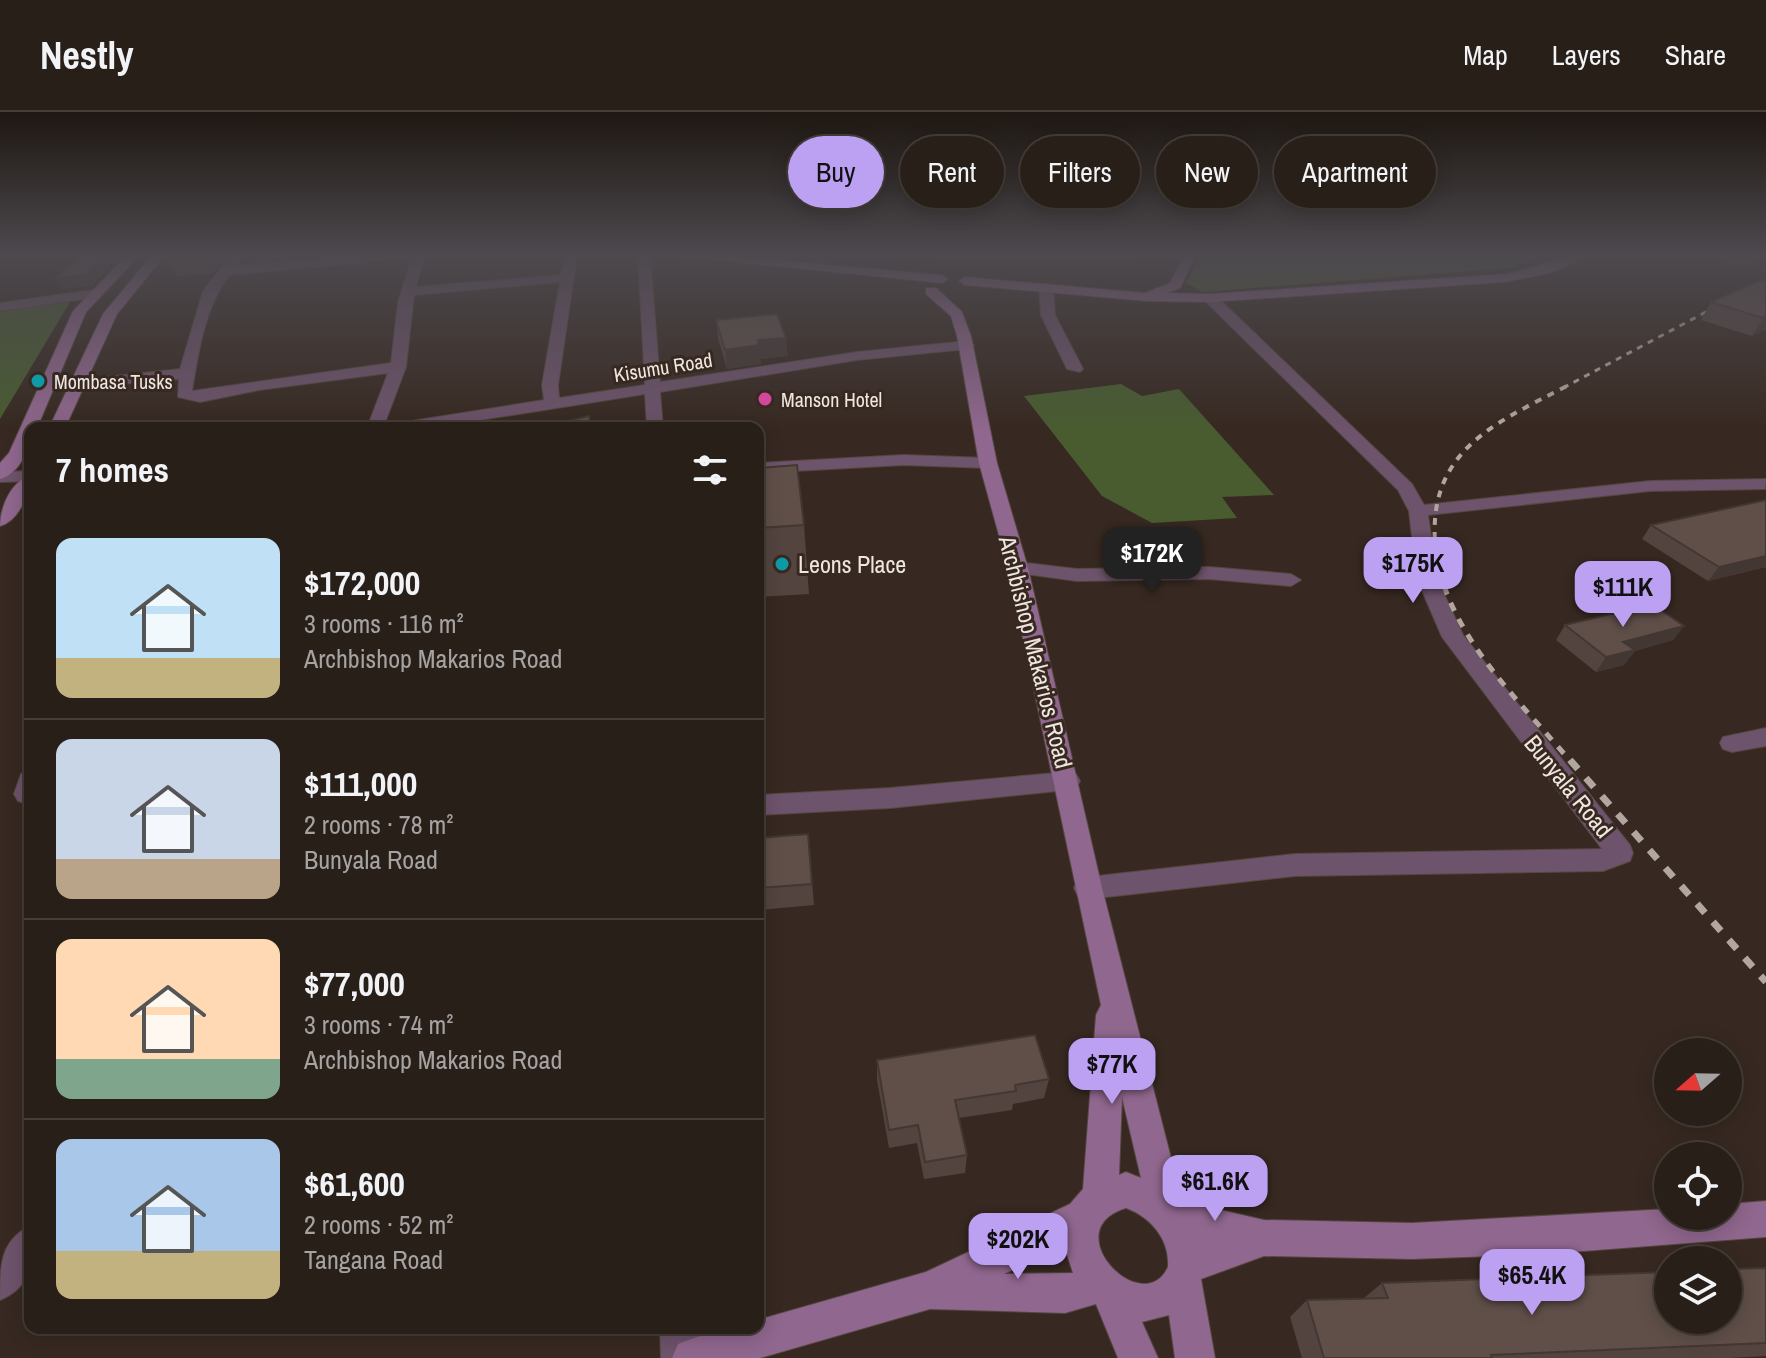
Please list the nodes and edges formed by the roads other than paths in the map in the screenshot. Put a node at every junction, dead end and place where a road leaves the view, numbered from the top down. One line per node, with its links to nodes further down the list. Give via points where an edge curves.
1 (79, 313): 17 (main road)
2 (109, 313): 14 (main road)
3 (203, 313): 13 (street)
4 (404, 313): 11 (street)
5 (561, 313): 16 (street)
6 (647, 313): 15 (street)
7 (951, 313): 10 (main road)
8 (1048, 313): 12 (street)
9 (1220, 313): 29 (street, Bunyala Road, via 1389,470)
10 (962, 325): 15 (street, Kisumu Road, via 933,347); 23 (main road, Archbishop Makarios Road)
11 (398, 367): 13 (street, via 193,398 184,394); 19 (street)
12 (1075, 369)
13 (190, 373): 14 (street)
14 (78, 385): 18 (main road)
15 (651, 389): 16 (street, Kisumu Road); 21 (street)
16 (552, 404): 20 (street, Kisumu Road)
17 (31, 422)
18 (60, 422)
19 (377, 422)
20 (437, 422)
21 (654, 422)
22 (24, 439): 25 (main road)
23 (988, 463): 24 (street, via 904,460); 31 (main road, Archbishop Makarios Road)
24 (764, 468)
25 (0, 476): 26 (street)
26 (24, 478)
27 (1765, 484): 29 (street, via 1650,486)
28 (24, 487): 30 (main road)
29 (1418, 511): 37 (street, Bunyala Road, via 1427,579 1453,637 1620,853 1603,860 1295,865)
30 (3, 513)
31 (1018, 568): 32 (street, via 1077,575 1209,573); 35 (main road, Archbishop Makarios Road)
32 (1291, 580)
33 (1766, 737): 34 (street)
34 (1732, 743)
35 (1067, 781): 36 (street); 37 (main road, Archbishop Makarios Road)
36 (764, 805)
37 (1088, 888): 38 (main road, Archbishop Makarios Road)
38 (1113, 989): 39 (main road, Archbishop Makarios Road); 40 (main road, Archbishop Makarios Road)
39 (1092, 1207): 40 (main road, via 1112,1191 1140,1193); 46 (main road, via 1082,1251); 47 (main road)
40 (1170, 1213): 42 (main road); 44 (main road, via 1181,1232)
41 (1766, 1219): 42 (main road, via 1545,1236 1412,1241)
42 (1264, 1238): 44 (main road)
43 (24, 1251): 45 (street)
44 (1184, 1272): 46 (main road, via 1161,1300 1144,1303); 52 (main road)
45 (0, 1281)
46 (1105, 1288): 47 (main road, via 1065,1294); 51 (main road)
47 (930, 1290): 50 (main road)
48 (679, 1334): 49 (street)
49 (681, 1358)
50 (692, 1358)
51 (1138, 1358)
52 (1195, 1358)

